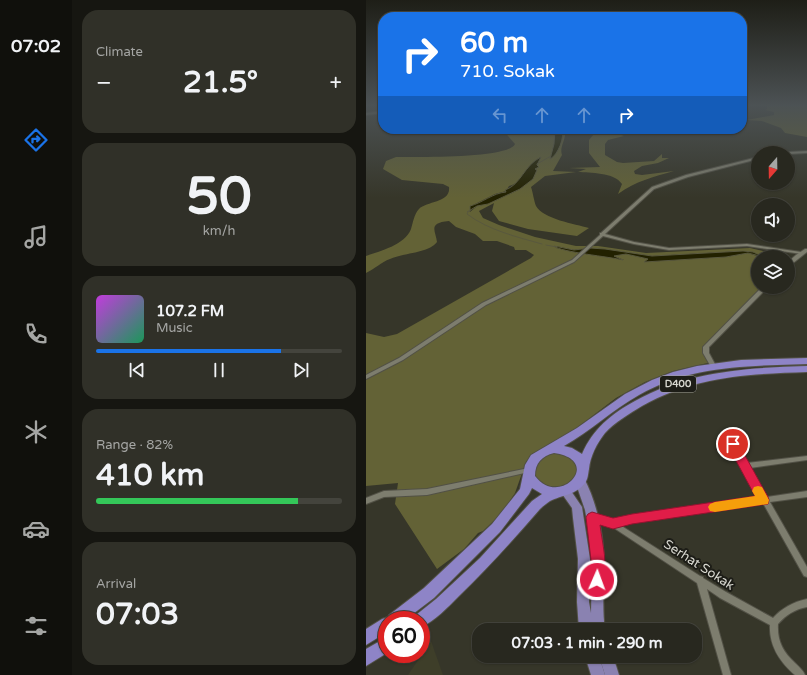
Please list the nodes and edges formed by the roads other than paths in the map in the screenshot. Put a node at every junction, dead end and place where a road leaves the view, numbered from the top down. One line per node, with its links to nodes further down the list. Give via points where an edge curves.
1 (807, 152): 2 (street)
2 (795, 153)
3 (751, 160): 4 (street, via 691,174 657,186)
4 (601, 234): 6 (street, via 669,249 747,246); 12 (street, via 569,264 484,304 401,359)
5 (807, 250): 6 (street)
6 (799, 254): 7 (street)
7 (795, 258)
8 (758, 294): 10 (street, via 706,347 706,353)
9 (807, 361): 10 (highway)
10 (713, 366): 14 (highway, via 675,374 647,386 619,402 574,436)
11 (807, 369): 16 (highway, D400, via 719,374 691,379 653,394 602,429 590,445)
12 (366, 377)
13 (733, 444): 17 (street)
14 (542, 453): 16 (highway, via 554,449 568,451 578,457); 18 (highway, via 533,460)
15 (807, 458): 17 (street)
16 (584, 466): 19 (highway)
17 (745, 466): 22 (street)
18 (529, 473): 20 (highway, via 539,488 551,492); 23 (street, via 427,492 384,494); 29 (highway, via 525,491 496,528 429,594)
19 (580, 481): 20 (highway); 24 (main road)
20 (565, 491): 30 (highway, via 536,504 463,584); 31 (main road, via 577,507 580,524 584,559)
21 (807, 494): 22 (street)
22 (763, 500): 25 (street); 26 (street)
23 (366, 501)
24 (592, 517): 25 (street, Serhat Sokak); 32 (main road, via 598,560)
25 (613, 524): 27 (street, Serhat Sokak)
26 (807, 574)
27 (700, 579): 33 (street, Serhat Sokak); 41 (street)
28 (807, 603): 33 (street, via 787,610)
29 (406, 611)
30 (430, 612)
31 (585, 623)
32 (597, 623)
33 (774, 623): 42 (street, via 774,639 779,651)
34 (378, 630): 35 (highway)
35 (366, 638)
36 (378, 650): 37 (highway)
37 (366, 658)
38 (597, 663): 40 (main road)
39 (606, 663): 40 (main road)
40 (606, 674)
41 (727, 675)
42 (801, 675)

